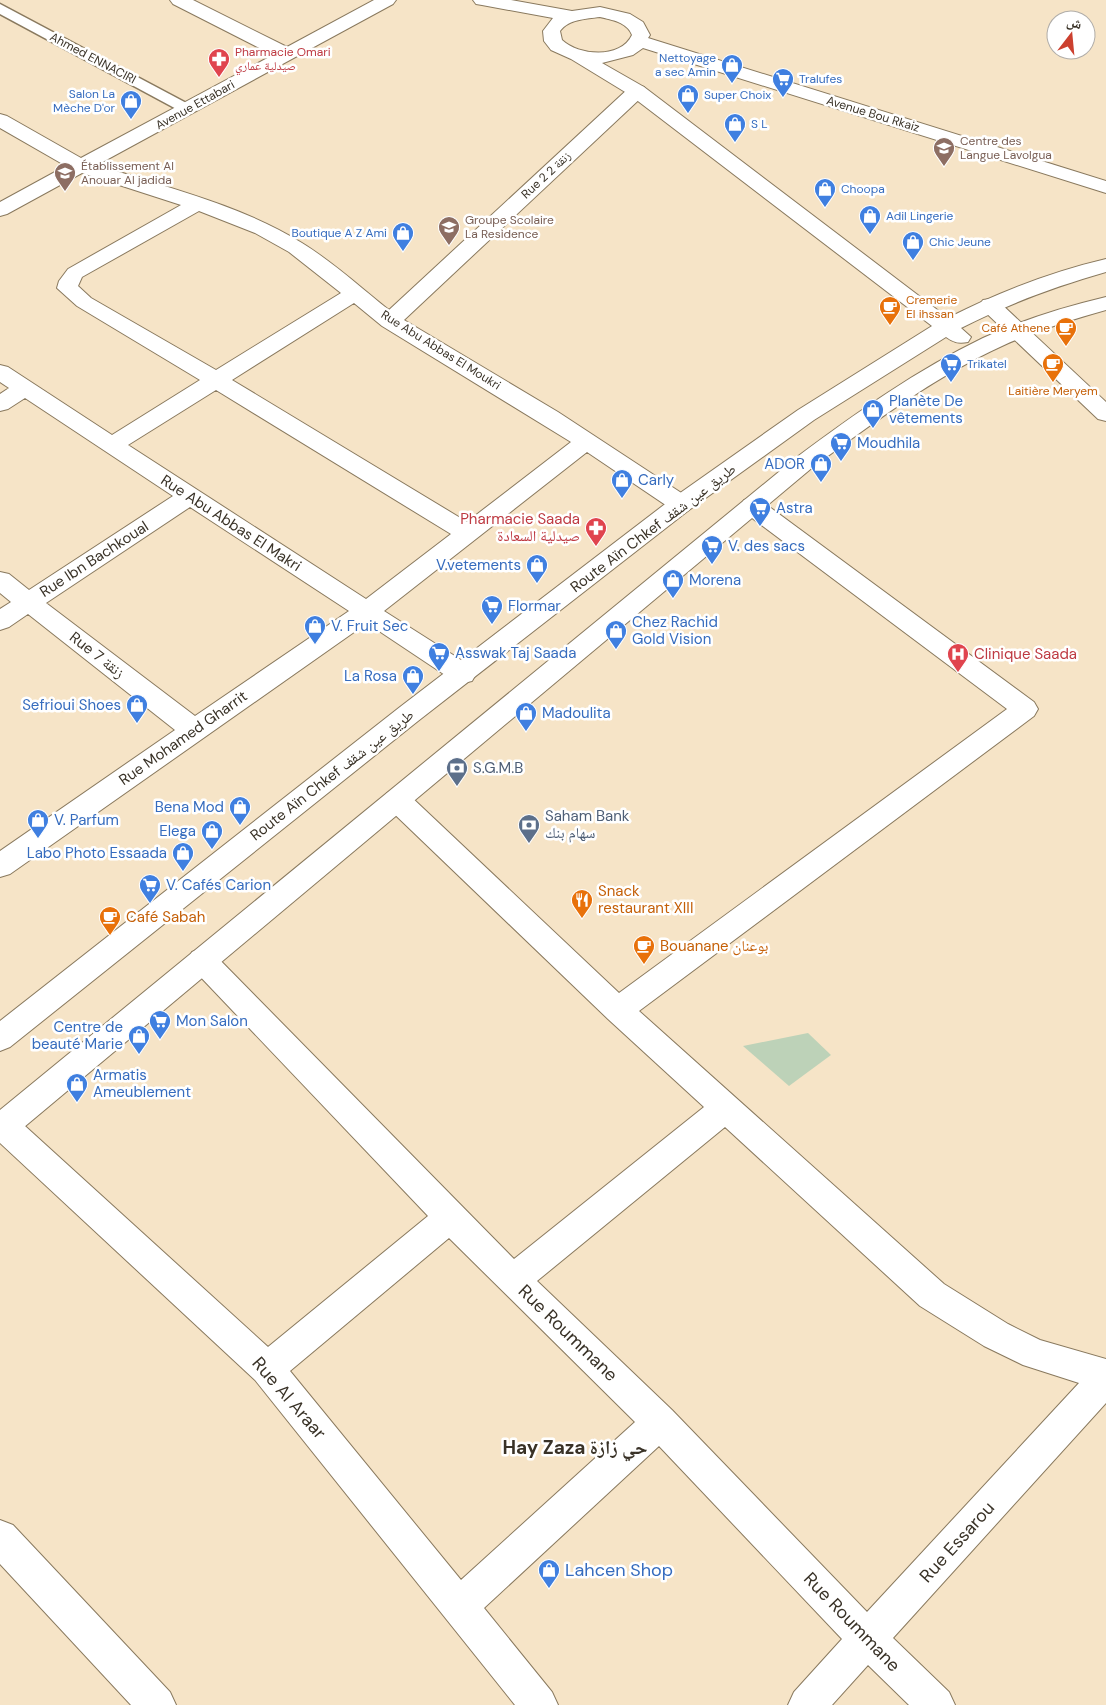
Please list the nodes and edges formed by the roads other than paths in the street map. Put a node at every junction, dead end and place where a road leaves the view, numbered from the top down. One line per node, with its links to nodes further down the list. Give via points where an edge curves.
1 (180, 0): 10 (street)
2 (387, 0): 10 (street, Avenue Ettabari)
3 (481, 0): 7 (street); 9 (street)
4 (600, 0): 7 (street)
5 (632, 0): 8 (street)
6 (0, 8): 13 (lane, Ahmed ENNACIRI)
7 (577, 14): 8 (street, via 614,14); 9 (street, via 559,22)
8 (627, 19): 12 (street, via 641,33)
9 (552, 37): 11 (street, Avenue Bou Rkaiz, via 565,51)
10 (288, 54): 13 (street, Avenue Ettabari)
11 (578, 56): 12 (street, Avenue Bou Rkaiz); 12 (street, via 623,54)
12 (636, 64): 16 (street, Avenue Bou Rkaiz); 23 (street, Rue 2 زنقة 2); 24 (street, Avenue Bou Rkaiz)
13 (187, 109): 15 (street, Avenue Ettabari)
14 (0, 120): 15 (street)
15 (82, 167): 17 (street, Rue Abu Abbas El Moukri); 18 (street, Avenue Ettabari)
16 (1106, 187)
17 (198, 204): 20 (street, Rue Abu Abbas El Moukri, via 262,229 296,248); 28 (street, via 75,273 67,288)
18 (0, 210)
19 (1106, 265): 22 (street, Route Aïn Chkef طريق عين شقف, via 1034,287)
20 (355, 293): 23 (street, Rue Abu Abbas El Moukri); 28 (street)
21 (1106, 303): 25 (street)
22 (990, 305): 24 (street, Route Aïn Chkef طريق عين شقف); 25 (street)
23 (390, 321): 32 (street, Rue Abu Abbas El Moukri)
24 (946, 327): 26 (street, Avenue Bou Rkaiz); 35 (street, Route Aïn Chkef طريق عين شقف, via 806,415)
25 (1020, 331): 26 (street); 31 (street)
26 (977, 349): 36 (street, via 870,414)
27 (0, 372): 29 (street, Rue Abu Abbas El Makri)
28 (215, 379): 33 (street); 37 (street)
29 (25, 388): 30 (street); 33 (street, Rue Abu Abbas El Makri)
30 (0, 404)
31 (1106, 414)
32 (587, 441): 35 (street, Rue Abu Abbas El Moukri); 37 (street, Rue Mohamed Gharrit)
33 (112, 445): 34 (street, Rue Abu Abbas El Makri)
34 (189, 496): 39 (street, Rue Ibn Bachkoual); 40 (street, Rue Abu Abbas El Makri)
35 (681, 504): 42 (street, Route Aïn Chkef طريق عين شقف)
36 (752, 506): 44 (street); 47 (street, via 1025,709)
37 (468, 533): 40 (street, Rue Mohamed Gharrit)
38 (0, 580): 39 (street, Rue 7 زنقة)
39 (28, 602): 41 (street, Rue Ibn Bachkoual); 43 (street, Rue 7 زنقة)
40 (367, 611): 42 (street, Rue Abu Abbas El Makri); 43 (street, Rue Mohamed Gharrit)
41 (0, 621)
42 (463, 674): 48 (street, Route Aïn Chkef طريق عين شقف)
43 (194, 730): 45 (street, Rue Mohamed Gharrit)
44 (397, 800): 46 (street); 47 (street)
45 (0, 866)
46 (202, 960): 50 (street); 51 (street, Rue Roummane)
47 (618, 1010): 49 (street)
48 (0, 1038)
49 (726, 1108): 52 (street); 54 (street, via 932,1295 996,1335 1035,1354)
50 (2, 1127): 53 (street, Rue Al Araar)
51 (450, 1217): 52 (street, Rue Roummane); 53 (street)
52 (513, 1280): 55 (street, Rue Roummane)
53 (268, 1369): 57 (street, Rue Al Araar)
54 (1106, 1377): 58 (street, Rue Essarou)
55 (660, 1422): 57 (street); 58 (street, Rue Roummane)
56 (0, 1538): 59 (street)
57 (459, 1606): 60 (street, Rue Al Araar)
58 (868, 1640): 61 (street, Rue Essarou); 62 (street, Rue Roummane)
59 (157, 1705)
60 (539, 1705)
61 (807, 1705)
62 (936, 1705)

